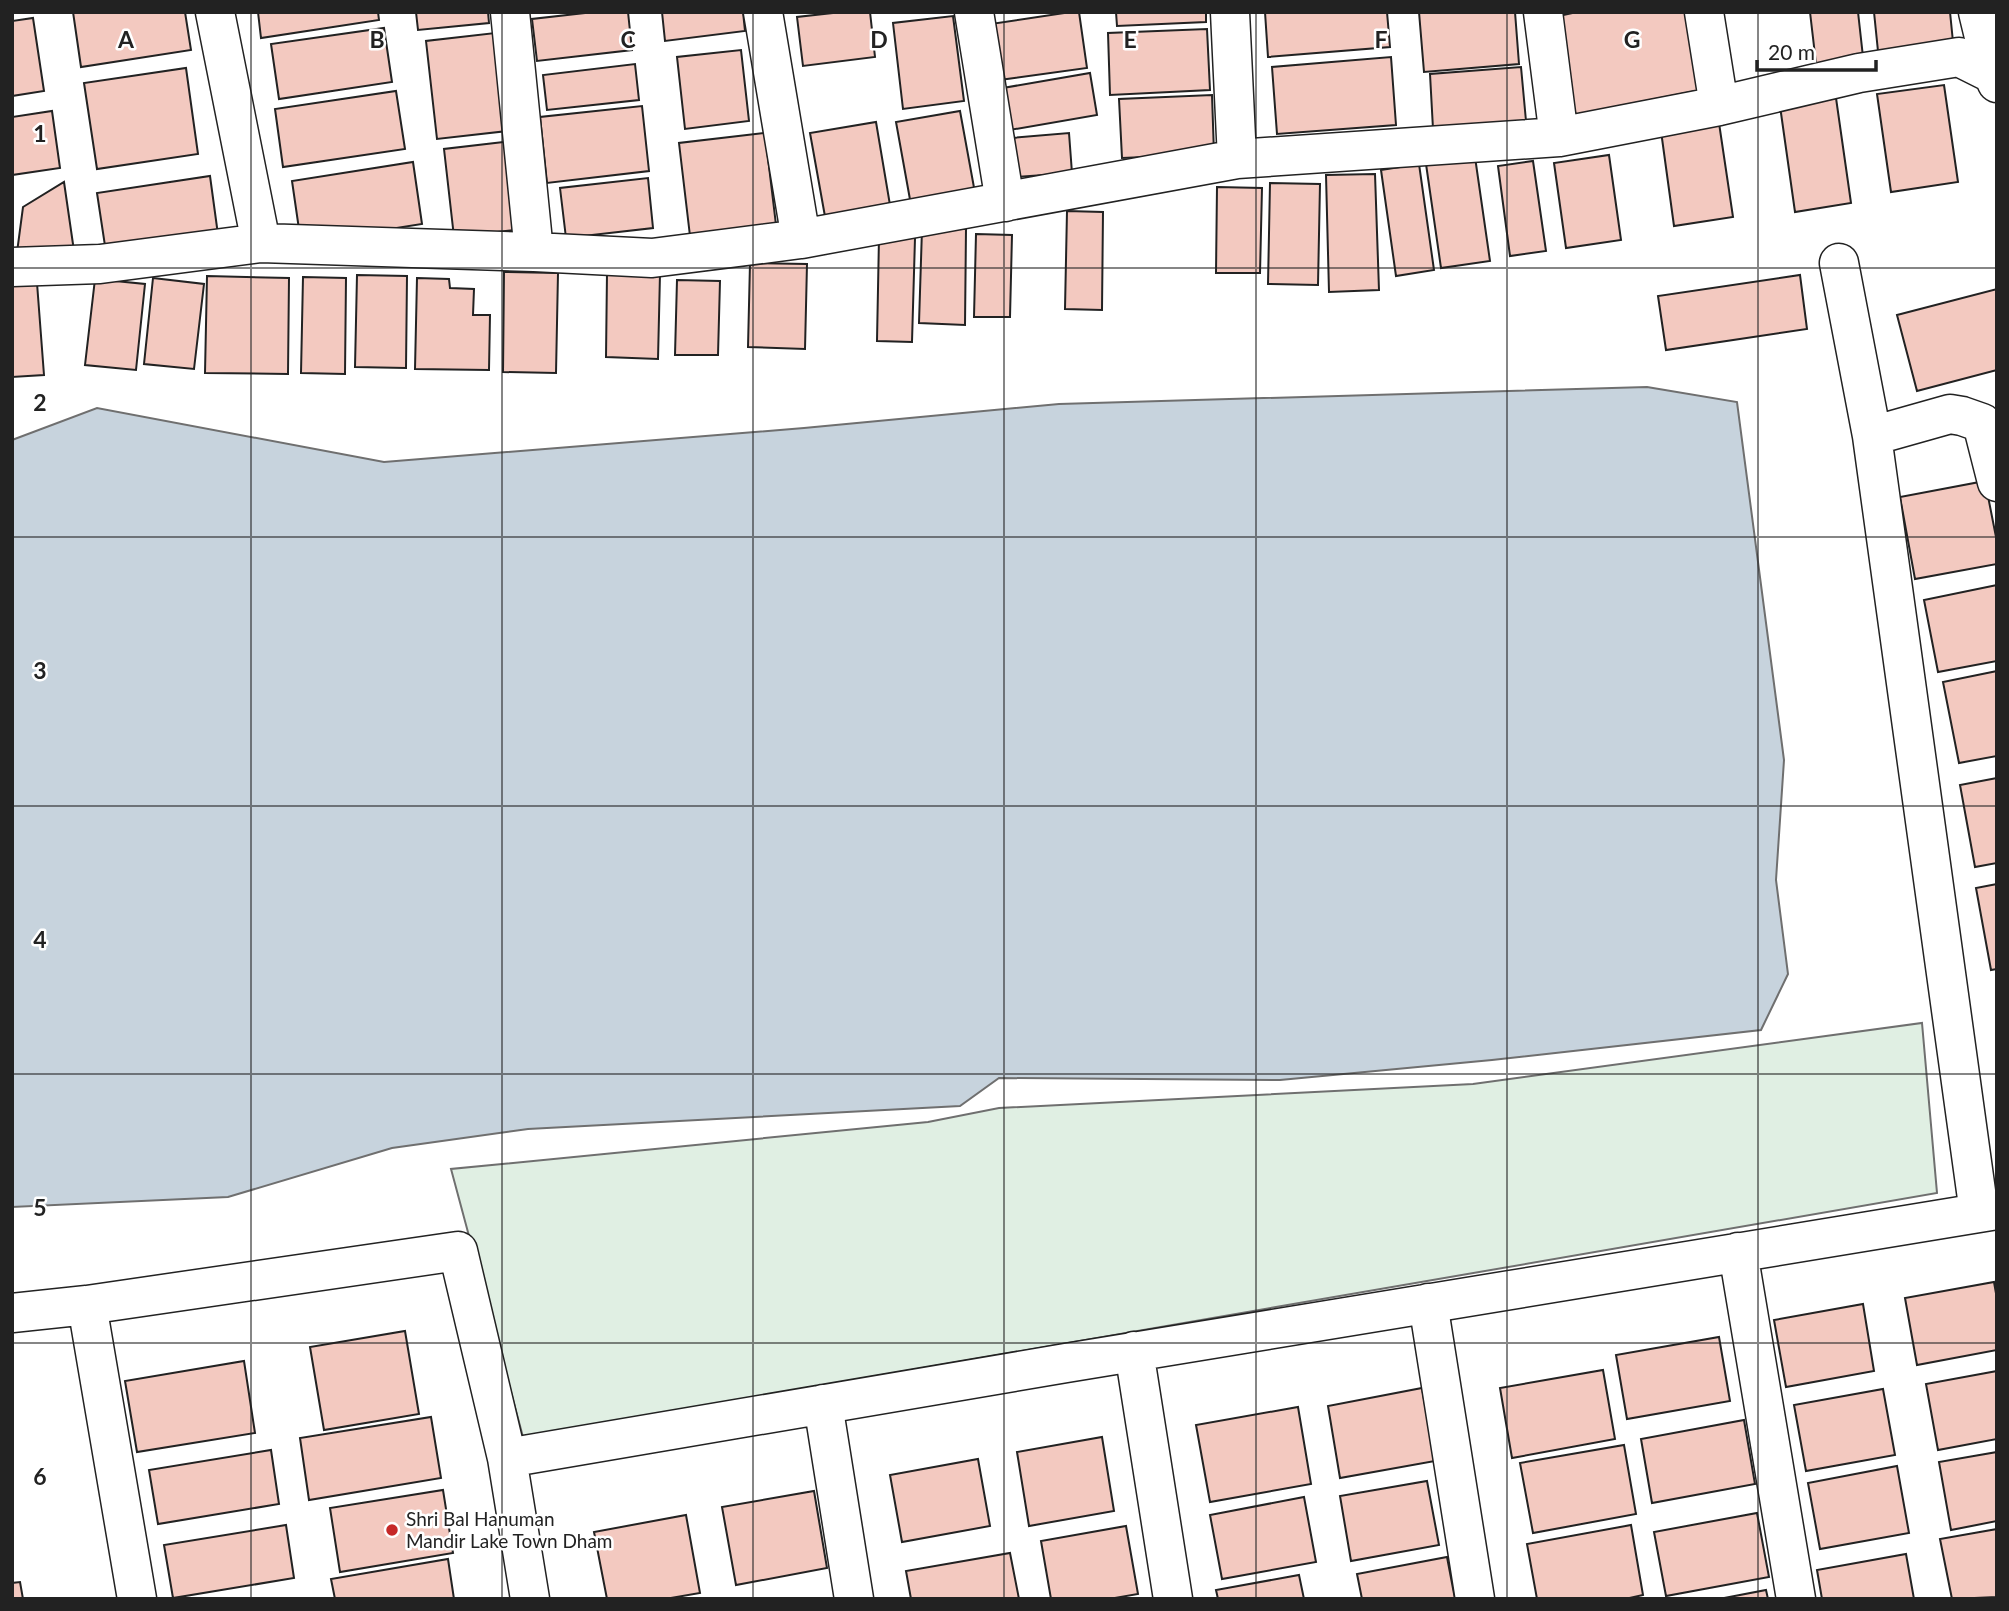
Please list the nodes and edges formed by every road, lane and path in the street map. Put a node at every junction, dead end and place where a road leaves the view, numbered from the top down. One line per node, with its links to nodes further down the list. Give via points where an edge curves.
1 (215, 12): 15 (street)
2 (510, 12): 16 (street)
3 (763, 12): 14 (street)
4 (974, 12): 13 (street)
5 (1230, 12): 12 (street)
6 (1543, 12): 11 (street)
7 (1704, 12): 10 (street)
8 (1978, 12): 9 (street)
9 (1995, 78): 10 (street, via 1959,57 1859,73)
10 (1719, 106): 11 (street)
11 (1559, 138): 12 (street)
12 (1237, 159): 13 (street)
13 (1005, 202): 14 (street)
14 (801, 239): 16 (street, via 652,258)
15 (261, 243): 16 (street); 18 (street, via 100,264)
16 (534, 251)
17 (1839, 263): 19 (street)
18 (12, 267)
19 (1872, 436): 20 (street, via 1942,416 1982,423); 21 (street)
20 (1997, 482)
21 (1988, 1212): 22 (street)
22 (1738, 1252): 23 (street); 34 (street)
23 (1428, 1303): 26 (street); 33 (street)
24 (88, 1305): 25 (street); 28 (street, via 458,1251); 29 (street)
25 (12, 1313)
26 (1134, 1351): 27 (street); 32 (street)
27 (824, 1404): 28 (street); 31 (street)
28 (508, 1458): 30 (street)
29 (137, 1599)
30 (530, 1599)
31 (855, 1599)
32 (1173, 1599)
33 (1475, 1599)
34 (1796, 1599)

